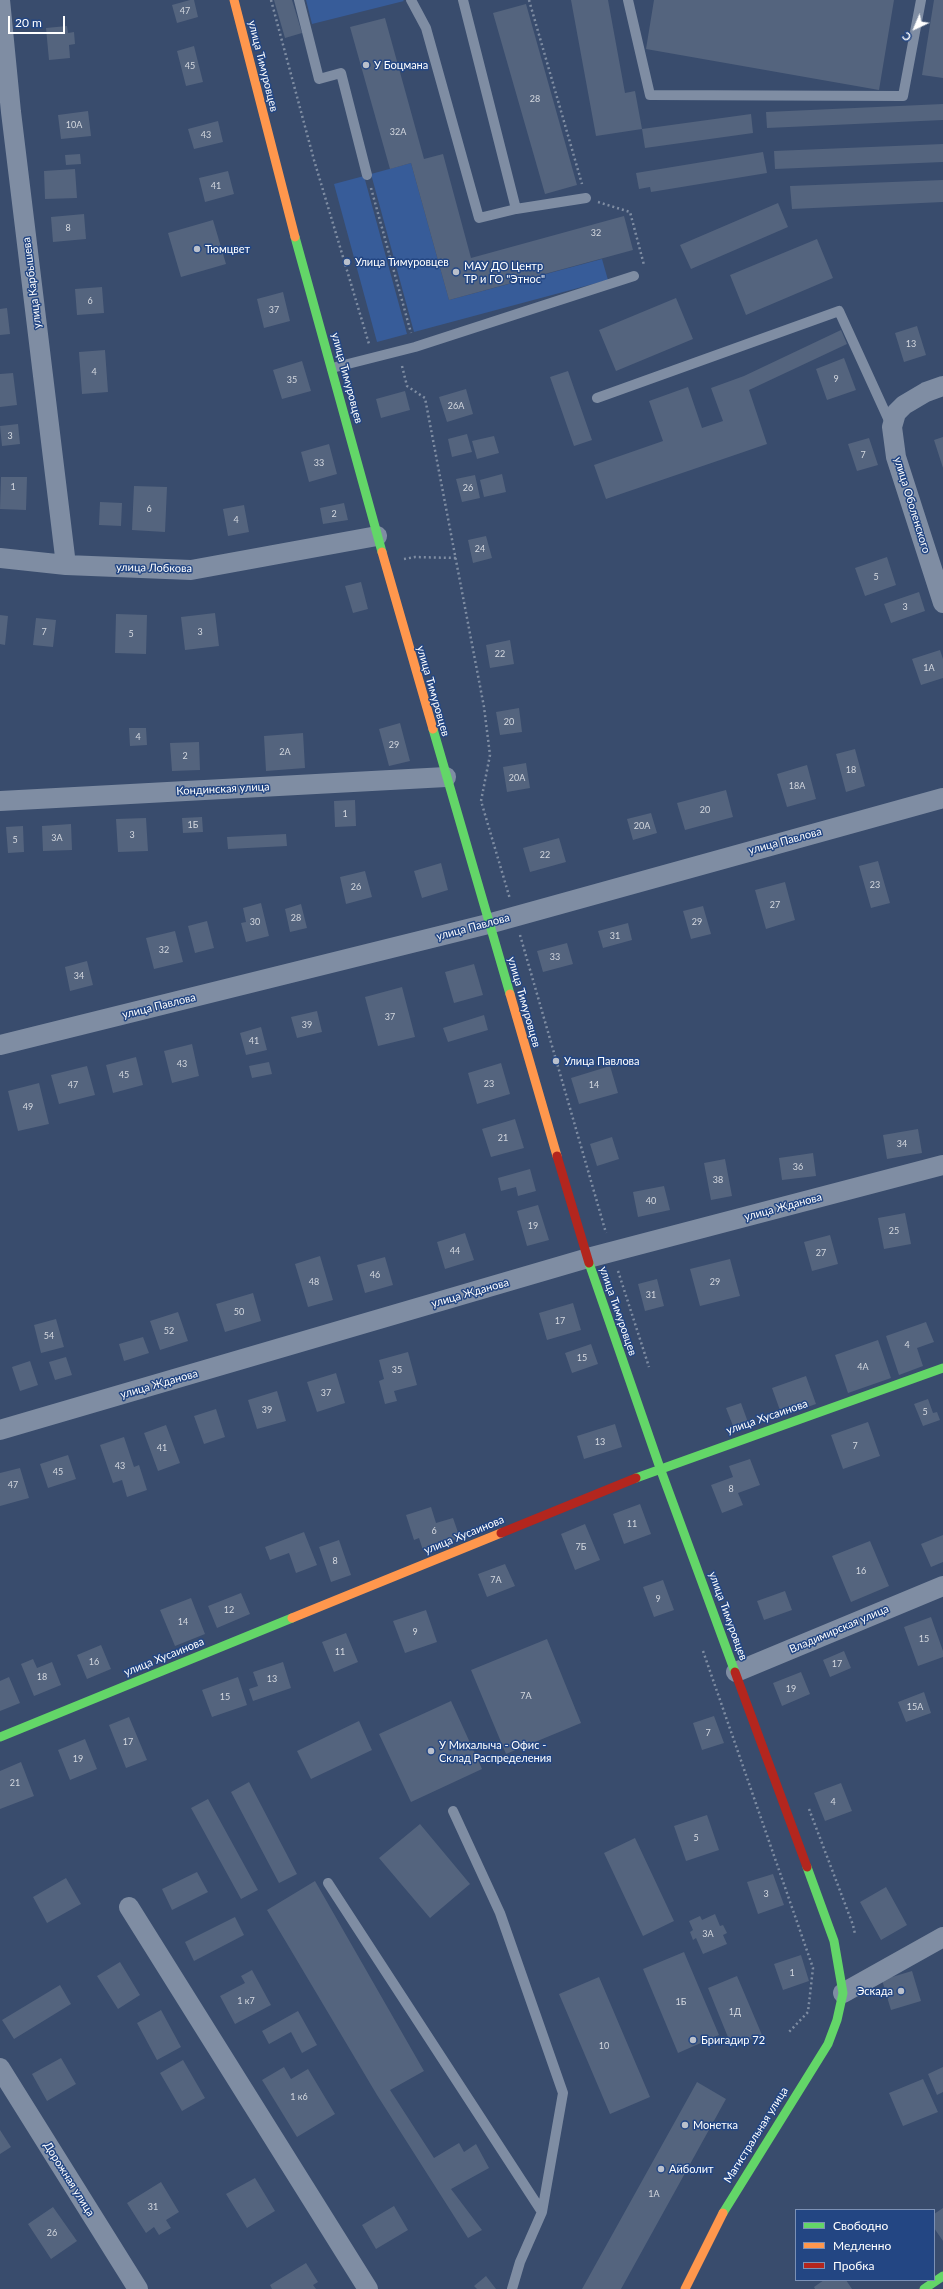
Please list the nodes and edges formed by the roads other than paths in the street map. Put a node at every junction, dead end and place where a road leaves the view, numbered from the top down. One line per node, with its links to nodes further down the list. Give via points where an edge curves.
1 (0, 0): 18 (street, улица Карбышева, via 12,120)
2 (234, 0): 12 (main road, улица Тимуровцев)
3 (299, 0): 8 (lane, via 319,79 341,73)
4 (411, 0): 10 (lane, via 426,28 479,218)
5 (628, 0): 6 (lane, via 650,95 903,96)
6 (921, 0)
7 (465, 1): 10 (lane)
8 (367, 176)
9 (586, 198): 10 (lane)
10 (516, 209)
11 (634, 276): 12 (lane, via 415,346)
12 (332, 368): 16 (main road, улица Тимуровцев)
13 (943, 386): 15 (street, via 926,392 904,405 896,413)
14 (597, 398): 15 (lane, via 839,311)
15 (892, 427): 19 (street, улица Оболенского, via 896,457)
16 (377, 536): 18 (street, улица Лобкова, via 191,570); 20 (main road, улица Тимуровцев)
17 (0, 558): 18 (street, улица Лобкова)
18 (66, 565)
19 (943, 603)
20 (446, 777): 22 (street, Кондинская улица); 23 (main road, улица Тимуровцев)
21 (943, 798): 23 (street, улица Павлова)
22 (0, 801)
23 (488, 924): 24 (street, улица Павлова); 26 (main road, улица Тимуровцев)
24 (0, 1045)
25 (943, 1165): 26 (street, улица Жданова)
26 (588, 1258): 28 (street, улица Жданова); 29 (main road, улица Тимуровцев)
27 (943, 1368): 29 (main road, улица Хусаинова)
28 (0, 1430)
29 (660, 1468): 31 (main road, улица Тимуровцев); 32 (main road, улица Хусаинова)
30 (943, 1586): 31 (street, Владимирская улица)
31 (736, 1672): 37 (main road, улица Тимуровцев, via 834,1941)
32 (0, 1737)
33 (453, 1811): 39 (lane, via 500,1913 563,2093)
34 (328, 1883): 39 (lane)
35 (129, 1907): 42 (street)
36 (943, 1937): 37 (street)
37 (843, 1993): 44 (main road, Магистральная улица, via 828,2044 729,2201)
38 (0, 2068): 41 (street, Дорожная улица)
39 (542, 2212): 43 (lane, via 520,2262)
40 (943, 2276): 45 (main road)
41 (138, 2289)
42 (368, 2289)
43 (512, 2289)
44 (685, 2289)
45 (924, 2289)

